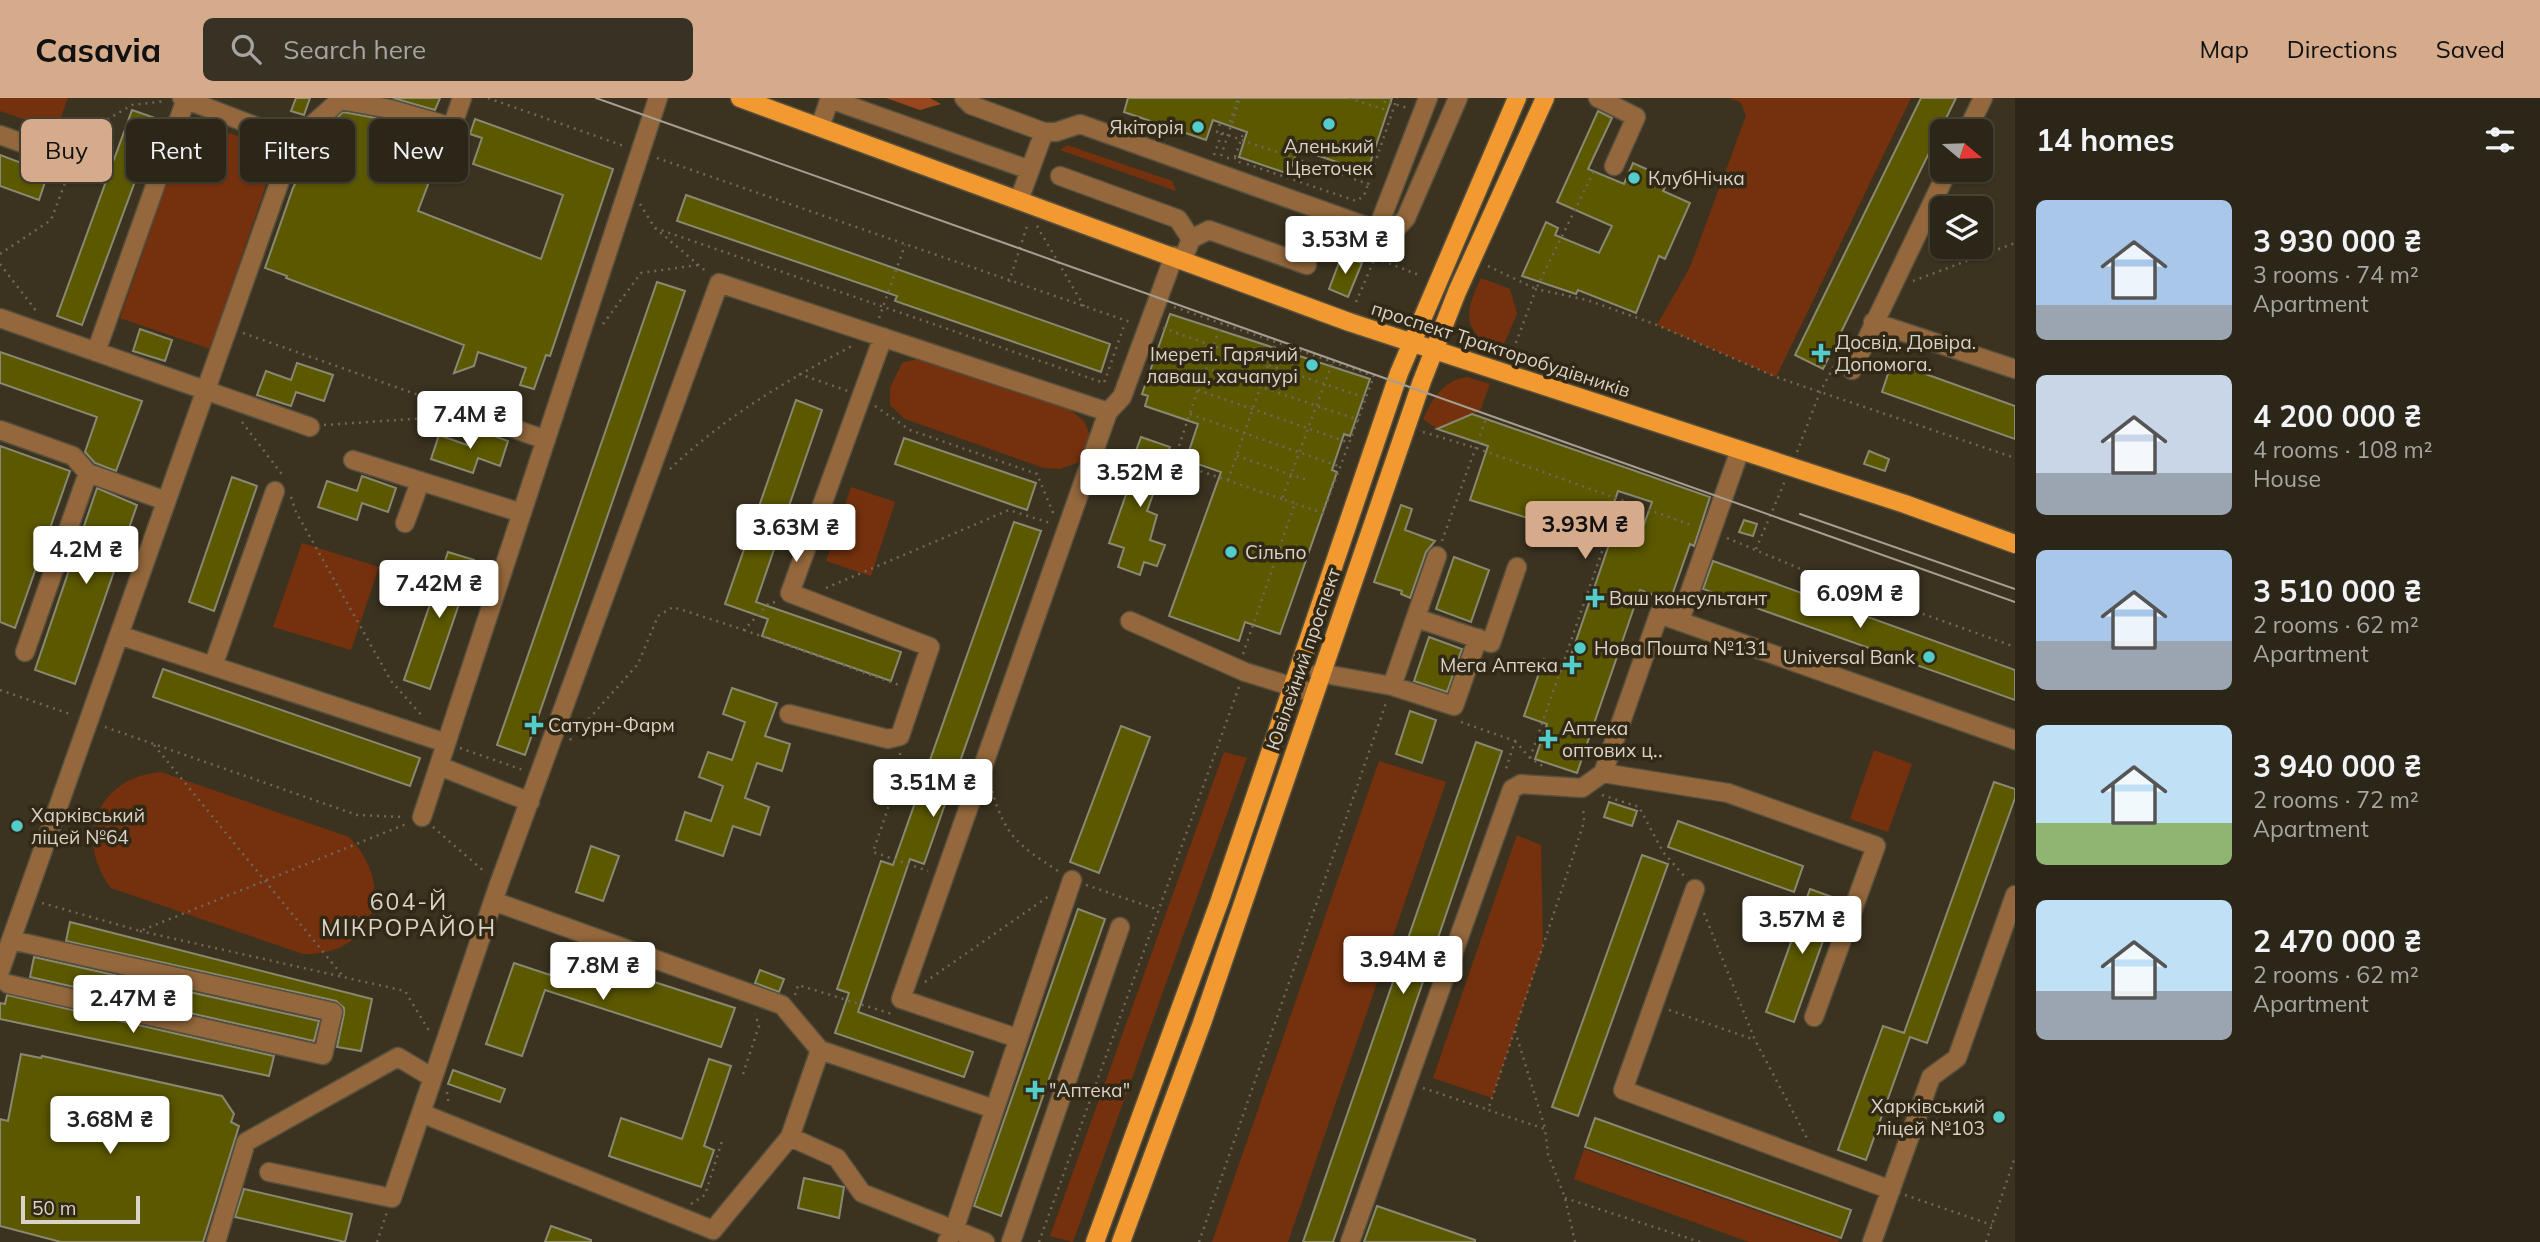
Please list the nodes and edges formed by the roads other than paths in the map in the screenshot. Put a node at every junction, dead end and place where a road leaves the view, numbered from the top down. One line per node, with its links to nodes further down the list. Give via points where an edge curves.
1 (462, 98): 14 (lane, via 452,127 390,108 340,100)
2 (658, 98): 44 (lane)
3 (740, 98): 13 (main road, проспект Тракторобудівників)
4 (964, 98): 18 (lane, via 971,105)
5 (1429, 98): 27 (lane)
6 (1458, 98): 27 (lane, via 1406,218 1393,232)
7 (1517, 98): 34 (main road, Ювілейний проспект)
8 (1545, 98): 35 (main road, Ювілейний проспект)
9 (1598, 98): 21 (lane, via 1636,117)
10 (1983, 98): 15 (lane)
11 (184, 99): 16 (lane); 36 (lane)
12 (830, 99): 17 (lane); 22 (lane)
13 (783, 105): 17 (main road, проспект Тракторобудівників)
14 (319, 119)
15 (1972, 119)
16 (240, 120)
17 (820, 127): 26 (main road, проспект Тракторобудівників)
18 (1044, 132): 22 (lane); 27 (lane, via 1086,125)
19 (0, 135): 20 (lane)
20 (21, 143)
21 (1607, 162)
22 (1030, 170): 26 (lane)
23 (1060, 176): 28 (lane, via 1178,219)
24 (279, 182): 39 (lane)
25 (1942, 182): 32 (lane)
26 (1025, 206): 29 (main road, проспект Тракторобудівників)
27 (1377, 230)
28 (1191, 239): 29 (lane); 30 (lane, via 1209,230)
29 (1179, 258): 34 (main road, проспект Тракторобудівників); 40 (lane, via 1122,397)
30 (1307, 265)
31 (0, 318): 36 (lane)
32 (1873, 322): 37 (lane); 38 (lane)
33 (878, 336): 40 (lane); 67 (lane, via 862,397 790,593 930,647 900,736 888,738); 72 (lane, via 719,283)
34 (1411, 342): 35 (main road, проспект Тракторобудівників); 65 (main road, Ювілейний проспект)
35 (1433, 349): 45 (main road, проспект Тракторобудівників); 63 (main road, Ювілейний проспект)
36 (96, 352): 39 (lane)
37 (2015, 369)
38 (1852, 370)
39 (205, 392): 42 (lane); 50 (lane)
40 (1108, 412): 82 (lane, via 1063,528 901,999)
41 (474, 415): 44 (lane)
42 (310, 426)
43 (0, 430): 47 (lane, via 73,456)
44 (546, 440): 51 (lane)
45 (1740, 450): 53 (main road, проспект Тракторобудівників); 57 (lane)
46 (353, 460): 48 (lane)
47 (88, 473): 50 (lane); 61 (lane)
48 (420, 482): 51 (lane); 52 (lane)
49 (284, 488): 62 (lane)
50 (166, 501): 59 (lane)
51 (522, 513): 69 (lane)
52 (405, 523)
53 (2015, 544)
54 (1437, 556): 56 (lane)
55 (1517, 567): 60 (lane, via 1490,642)
56 (1416, 618): 60 (lane); 64 (lane)
57 (1680, 620): 68 (lane); 71 (lane, via 1659,614)
58 (1130, 621): 65 (lane, via 1245,672)
59 (119, 635): 62 (lane); 79 (lane)
60 (1478, 638): 64 (lane, via 1454,706)
61 (25, 652)
62 (213, 666): 69 (lane)
63 (1319, 673): 64 (lane); 66 (main road, Ювілейний проспект)
64 (1392, 686)
65 (1294, 687): 66 (lane); 89 (main road, Ювілейний проспект)
66 (1313, 693): 90 (main road, Ювілейний проспект, via 1202,1023)
67 (789, 714)
68 (2015, 740)
69 (446, 743): 70 (lane)
70 (439, 766): 72 (lane); 73 (lane)
71 (1603, 773): 81 (lane, via 1728,793 1876,846); 98 (lane, via 1582,788 1521,784 1511,789)
72 (530, 802): 76 (lane)
73 (422, 817)
74 (1072, 880): 82 (lane)
75 (1695, 889): 91 (lane, via 1623,1090)
76 (496, 893): 83 (lane, via 782,1004); 84 (lane)
77 (2015, 895): 91 (lane, via 1957,1058 1931,1076)
78 (1120, 927): 95 (lane)
79 (11, 940): 80 (lane); 80 (lane, via 333,1013 323,1055)
80 (4, 977)
81 (1814, 1017)
82 (1017, 1038): 85 (lane)
83 (820, 1050): 85 (lane); 87 (lane)
84 (433, 1078): 86 (lane); 93 (lane, via 398,1057 246,1142)
85 (993, 1109): 92 (lane)
86 (421, 1114): 87 (lane, via 713,1230); 88 (lane, via 392,1198)
87 (790, 1137): 92 (lane, via 838,1158 862,1193)
88 (269, 1172)
89 (1118, 1182): 90 (main road); 96 (main road, Ювілейний проспект)
90 (1140, 1190): 97 (main road, Ювілейний проспект)
91 (1891, 1190): 99 (lane)
92 (950, 1236): 94 (lane)
93 (216, 1242)
94 (985, 1242)
95 (1011, 1242)
96 (1095, 1242)
97 (1121, 1242)
98 (1350, 1242)
99 (1872, 1242)

